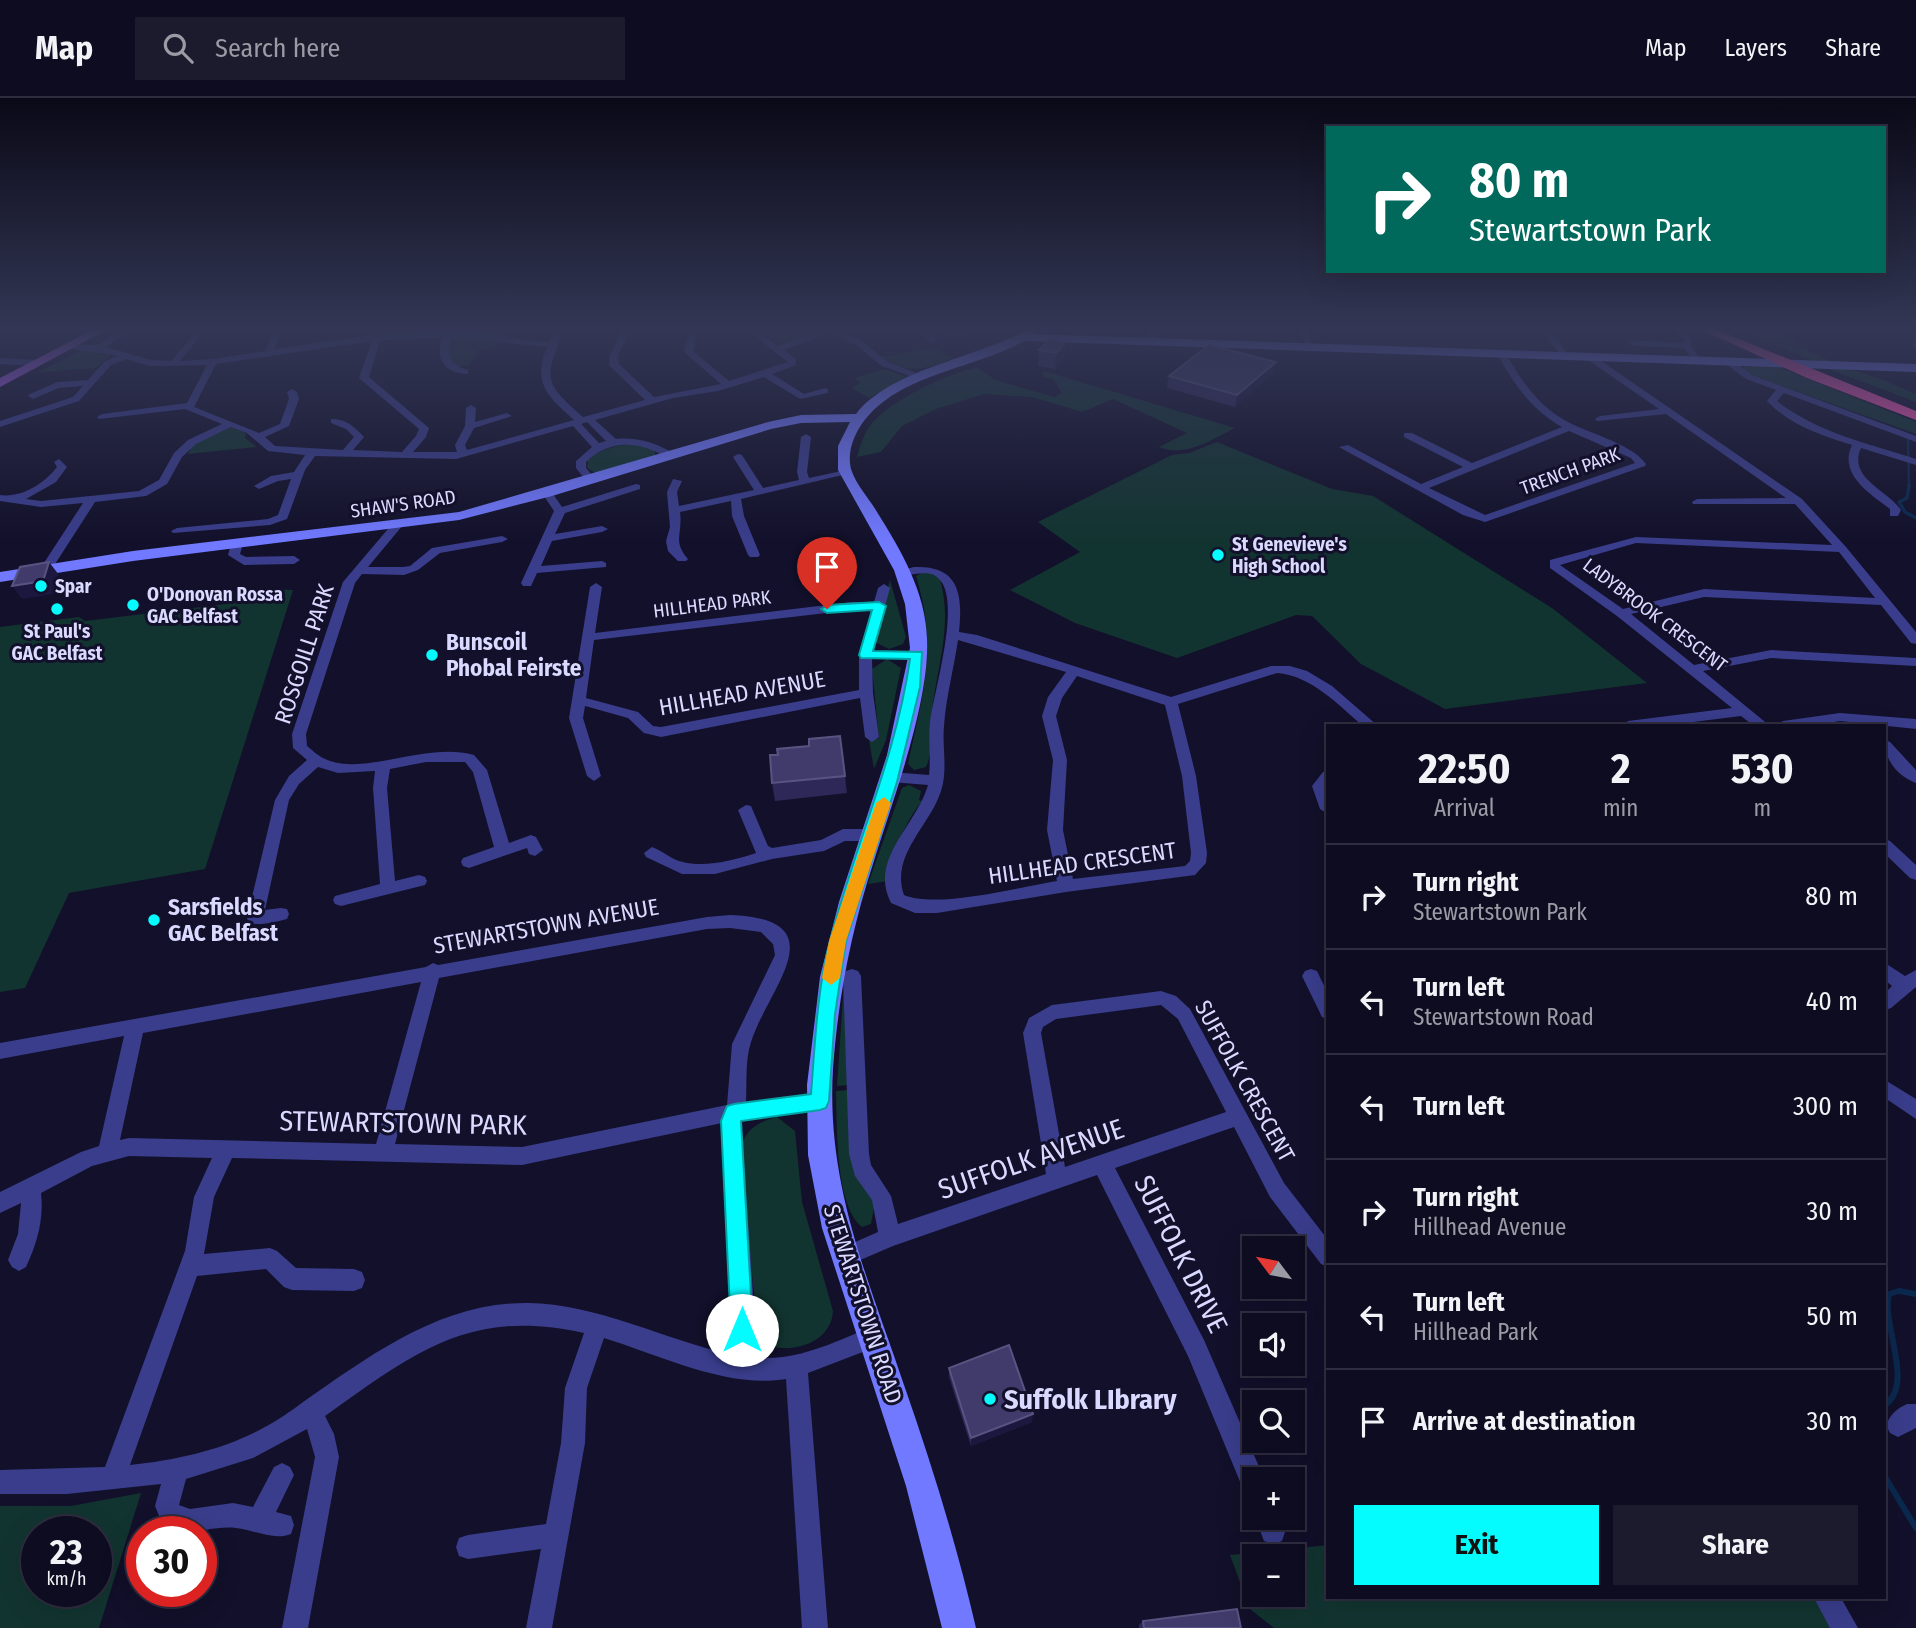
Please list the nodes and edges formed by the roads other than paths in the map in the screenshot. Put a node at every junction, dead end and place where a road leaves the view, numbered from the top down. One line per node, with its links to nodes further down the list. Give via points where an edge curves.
1 (75, 399): 28 (street)
2 (193, 399): 15 (street)
3 (294, 399): 33 (street, via 284,426)
4 (390, 399): 43 (street, via 424,428)
5 (559, 399): 26 (street)
6 (660, 399): 14 (street)
7 (884, 399): 16 (street)
8 (1529, 399): 31 (street, TRENCH PARK)
9 (1650, 399): 19 (street)
10 (1773, 399): 37 (street, via 1808,427)
11 (1810, 399): 35 (street)
12 (1873, 399): 21 (highway)
13 (1894, 399): 18 (highway)
14 (652, 401): 26 (street)
15 (189, 406): 22 (street); 27 (street, via 199,414)
16 (872, 406): 23 (street, SHAW'S ROAD); 29 (street)
17 (471, 408): 30 (street)
18 (1916, 408)
19 (1667, 411): 24 (street); 63 (street)
20 (507, 416): 30 (street)
21 (1916, 416)
22 (102, 417)
23 (801, 419): 29 (street, SHAW'S ROAD, via 827,417); 44 (street, SHAW'S ROAD)
24 (1600, 419)
25 (334, 421): 41 (street, via 359,438)
26 (582, 421): 36 (street); 39 (street); 42 (street)
27 (231, 423): 33 (street); 60 (street, via 192,442 153,490)
28 (0, 424)
29 (855, 424): 49 (street, via 844,448)
30 (470, 426): 42 (street, via 460,445)
31 (1568, 428): 48 (street); 56 (street, TRENCH PARK, via 1635,456 1641,464 1485,519)
32 (1408, 435): 48 (street)
33 (257, 437): 40 (street, via 272,449)
34 (806, 437): 53 (street, via 802,472)
35 (1916, 439)
36 (614, 443): 39 (street); 44 (street, via 646,443)
37 (1858, 444): 47 (street); 67 (street, via 1854,469 1894,507)
38 (1344, 447): 56 (street, TRENCH PARK)
39 (598, 448): 51 (street, via 580,465)
40 (312, 453): 41 (street); 50 (street)
41 (345, 454): 43 (street)
42 (463, 454): 43 (street)
43 (404, 455)
44 (671, 456): 51 (street, SHAW'S ROAD)
45 (738, 457): 58 (street)
46 (59, 462): 62 (street, via 62,467 51,480)
47 (1916, 462)
48 (1471, 467): 56 (street)
49 (846, 473): 53 (street); 81 (street, STEWARTSTOWN ROAD)
50 (298, 475): 54 (street); 70 (street, via 286,514 278,520)
51 (591, 480): 57 (street, SHAW'S ROAD)
52 (677, 481): 65 (street, via 672,492)
53 (806, 481): 58 (street)
54 (259, 486)
55 (636, 487): 66 (street, via 626,496)
56 (1421, 488)
57 (547, 493): 66 (street); 68 (street, SHAW'S ROAD, via 468,514)
58 (761, 493): 61 (street)
59 (0, 498): 62 (street)
60 (90, 499): 62 (street, via 41,505); 78 (street)
61 (736, 499): 65 (street); 75 (street)
62 (14, 501)
63 (1798, 501): 64 (street); 74 (street)
64 (1697, 502)
65 (676, 510): 77 (street, via 672,541)
66 (560, 511): 71 (street)
67 (1894, 514)
68 (397, 525): 72 (street, SHAW'S ROAD); 79 (street, ROSGOILL PARK)
69 (603, 530): 71 (street)
70 (177, 531)
71 (549, 538): 80 (street)
72 (237, 544): 76 (street, via 234,555 244,561); 78 (street, SHAW'S ROAD)
73 (495, 544): 79 (street, via 436,550 404,571)
74 (1842, 548): 85 (street); 87 (street, LADYBROOK CRESCENT, via 1636,540 1554,562)
75 (754, 555)
76 (294, 559)
77 (682, 559)
78 (46, 569): 82 (street, SHAW'S ROAD)
79 (357, 570): 108 (street, ROSGOILL PARK, via 344,593 299,734 300,748)
80 (533, 570): 83 (street); 89 (street, via 601,571)
81 (901, 572): 88 (street, HILLHEAD CRESCENT, via 930,569 943,574 953,595); 92 (street, STEWARTSTOWN ROAD, via 915,609)
82 (0, 577)
83 (527, 583)
84 (884, 588): 86 (street)
85 (1885, 601): 87 (street, via 1704,593); 90 (street)
86 (879, 606): 89 (street, HILLHEAD PARK); 91 (street)
87 (1621, 613): 94 (street, LADYBROOK CRESCENT)
88 (953, 635): 95 (street); 114 (street, HILLHEAD CRESCENT, via 937,724)
89 (590, 638): 97 (street)
90 (1916, 640)
91 (865, 655): 92 (street); 96 (street)
92 (917, 655): 111 (street, STEWARTSTOWN ROAD)
93 (1916, 662): 94 (street, via 1771,654)
94 (1694, 669): 99 (street, LADYBROOK CRESCENT)
95 (1074, 671): 98 (street); 126 (street, via 1055,697 1049,716 1060,760 1055,830)
96 (866, 693): 97 (street, HILLHEAD AVENUE, via 662,732 649,730 633,715); 106 (street)
97 (581, 701): 110 (street, via 577,728)
98 (1171, 702): 101 (street, via 1287,668 1311,678); 126 (street, HILLHEAD CRESCENT, via 1189,776 1198,863 1189,871)
99 (1745, 711): 102 (street); 103 (street, LADYBROOK CRESCENT)
100 (1868, 723): 104 (street, via 1840,717); 105 (street)
101 (1368, 724)
102 (1645, 724)
103 (1761, 724)
104 (1796, 724)
105 (1916, 724)
106 (872, 737)
107 (1886, 746): 113 (street)
108 (315, 761): 109 (street, via 344,768); 129 (street, via 294,780 282,800 255,918)
109 (383, 764): 119 (street, via 450,755 469,758 480,770); 127 (street, via 380,788)
110 (594, 776)
111 (891, 777): 114 (street); 117 (street, STEWARTSTOWN ROAD)
112 (1326, 778): 115 (street, via 1319,786)
113 (1916, 778)
114 (935, 781): 126 (street, HILLHEAD CRESCENT, via 929,802 904,841 893,886 897,900 925,908)
115 (1326, 804)
116 (746, 810): 122 (street, via 762,850)
117 (874, 835): 122 (street, via 843,835 824,845); 140 (street, STEWARTSTOWN ROAD, via 838,941 826,1014)
118 (1886, 846): 124 (street)
119 (503, 850): 120 (street, via 531,841); 123 (street)
120 (535, 850)
121 (652, 853): 122 (street, via 687,868)
122 (770, 854)
123 (469, 862)
124 (1916, 874)
125 (419, 881): 127 (street)
126 (1066, 886)
127 (388, 889): 128 (street)
128 (341, 900)
129 (281, 914)
130 (433, 970): 137 (street, STEWARTSTOWN AVENUE); 142 (street, STEWARTSTOWN AVENUE, via 706,923 737,921 761,926 782,939 783,955 741,1044); 146 (street)
131 (1886, 970): 134 (street)
132 (852, 976): 151 (street, via 859,1154 862,1169 881,1196)
133 (1311, 976): 136 (street)
134 (1910, 981): 135 (street)
135 (1886, 1002)
136 (1326, 1009)
137 (135, 1026): 138 (street, STEWARTSTOWN AVENUE); 145 (street)
138 (0, 1051)
139 (1886, 1089): 141 (street)
140 (820, 1101): 142 (street, STEWARTSTOWN PARK); 153 (street, STEWARTSTOWN ROAD, via 825,1184)
141 (1916, 1110)
142 (734, 1112): 146 (street, STEWARTSTOWN PARK, via 522,1156); 160 (street, via 743,1306)
143 (1237, 1117): 147 (street, SUFFOLK AVENUE); 148 (street, SUFFOLK CRESCENT, via 1184,1014 1170,1001 1153,998 1052,1012 1035,1023 1032,1033); 152 (street, SUFFOLK CRESCENT, via 1277,1190)
144 (226, 1149): 145 (street, STEWARTSTOWN PARK, via 145,1146); 146 (street, STEWARTSTOWN PARK); 155 (street, via 204,1197)
145 (108, 1151): 149 (street, STEWARTSTOWN PARK)
146 (383, 1152)
147 (1102, 1163): 148 (street, SUFFOLK AVENUE); 162 (street, SUFFOLK DRIVE, via 1196,1348)
148 (1057, 1179): 151 (street, SUFFOLK AVENUE)
149 (30, 1188): 150 (street, STEWARTSTOWN PARK); 154 (street, via 29,1240)
150 (0, 1203)
151 (890, 1237): 153 (street, SUFFOLK AVENUE)
152 (1326, 1254)
153 (844, 1257): 158 (street, STEWARTSTOWN ROAD)
154 (19, 1260)
155 (190, 1266): 156 (street, via 270,1258 292,1279); 165 (street)
156 (354, 1280)
157 (597, 1326): 160 (street); 161 (street, via 547,1314 497,1316 455,1326 391,1354); 167 (street, via 576,1388 573,1443)
158 (873, 1337): 159 (street); 173 (street, STEWARTSTOWN ROAD, via 936,1533)
159 (796, 1365): 160 (street, via 765,1370); 172 (street)
160 (740, 1366)
161 (310, 1411): 163 (street, via 251,1448); 170 (street, via 327,1457)
162 (1247, 1467)
163 (177, 1469): 164 (street, via 167,1506 173,1519 190,1521 233,1515 271,1523); 165 (street)
164 (282, 1475)
165 (114, 1477): 166 (street)
166 (0, 1482)
167 (556, 1535): 168 (street); 171 (street)
168 (468, 1547)
169 (1828, 1599): 174 (street)
170 (295, 1628)
171 (539, 1628)
172 (815, 1628)
173 (959, 1628)
174 (1844, 1628)

